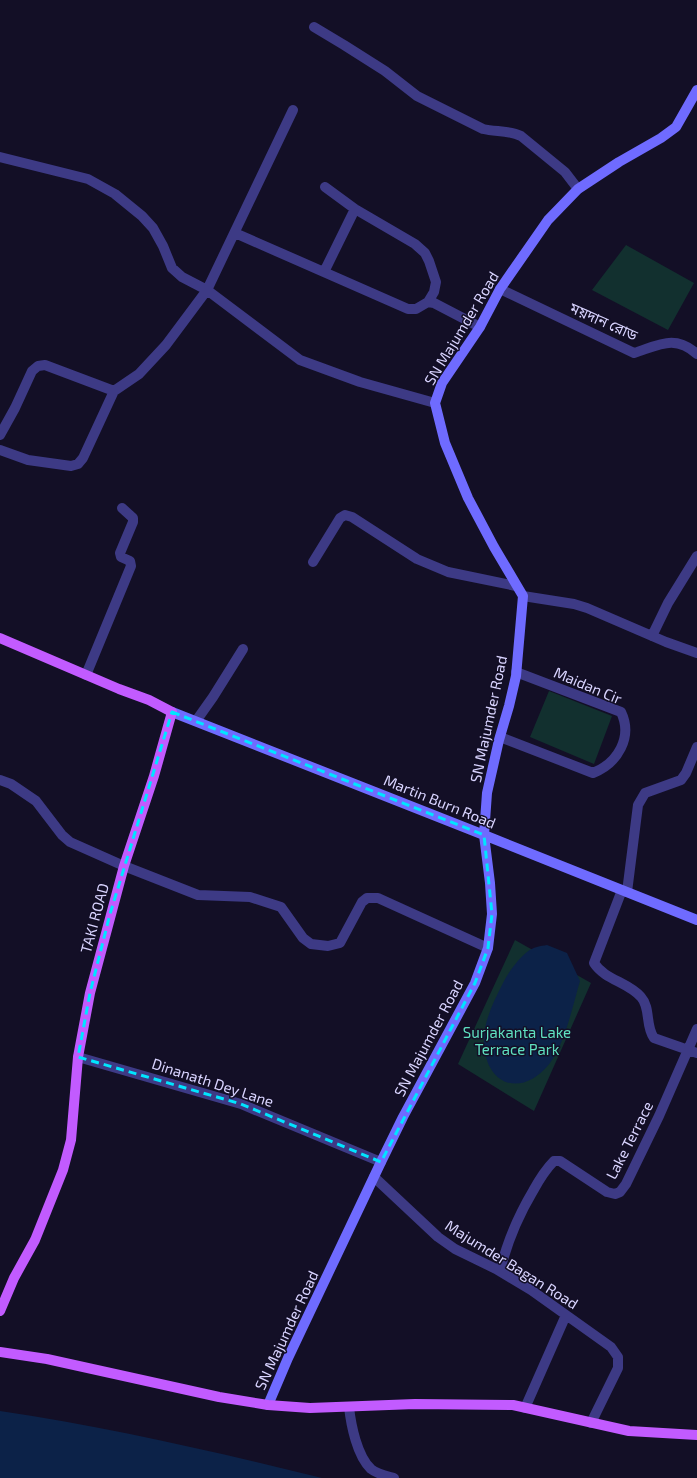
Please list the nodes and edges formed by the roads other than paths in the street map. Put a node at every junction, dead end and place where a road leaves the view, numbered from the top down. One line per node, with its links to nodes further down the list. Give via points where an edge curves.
1 (314, 27): 7 (street, via 385,71 417,96 483,128 512,132 520,136 565,172)
2 (697, 90): 3 (main road, SN Majumder Road)
3 (694, 102): 7 (main road, SN Majumder Road, via 676,127)
4 (293, 110): 9 (street)
5 (0, 157): 12 (street, via 88,179 115,194 142,216 152,228 172,268 182,278)
6 (324, 188): 8 (street)
7 (578, 188): 11 (main road, SN Majumder Road, via 540,229)
8 (355, 209): 10 (street); 13 (street, via 402,236 425,253 436,282)
9 (235, 233): 10 (street); 12 (street)
10 (324, 272): 13 (street, via 408,309 416,309)
11 (500, 289): 14 (main road, SN Majumder Road); 15 (street, ময়দান রোড, via 634,353 670,341 689,347)
12 (207, 290): 16 (street, via 166,345 139,374); 17 (street, via 300,360 360,382)
13 (428, 302): 14 (street)
14 (480, 326): 17 (main road, SN Majumder Road, via 442,383)
15 (697, 354)
16 (114, 391): 18 (street, via 44,365 38,366 32,371); 19 (street, via 78,464 71,466 28,460)
17 (435, 403): 23 (main road, SN Majumder Road, via 446,443 463,488)
18 (0, 436)
19 (0, 450)
20 (122, 508): 30 (street, via 133,518 120,552 121,557 130,562 131,566)
21 (697, 556): 25 (street)
22 (313, 562): 23 (street, via 340,518 345,515 352,517 417,560 448,572)
23 (516, 586): 24 (main road, SN Majumder Road)
24 (523, 596): 25 (street, via 587,608); 29 (main road, SN Majumder Road)
25 (652, 636): 28 (street)
26 (0, 638): 30 (main road)
27 (242, 649): 32 (street)
28 (697, 654)
29 (516, 672): 33 (main road, SN Majumder Road); 33 (street, Maidan Cir, via 621,712 626,727 623,745 607,766 593,773)
30 (86, 675): 31 (main road)
31 (172, 712): 32 (main road, Martin Burn Road); 37 (main road, TAKI ROAD)
32 (196, 721): 36 (main road, Martin Burn Road)
33 (500, 737): 36 (main road, SN Majumder Road, via 487,793)
34 (697, 747): 38 (street, via 681,780 645,793 641,798)
35 (0, 780): 37 (street, via 18,788 36,801 70,842)
36 (484, 834): 38 (main road, Martin Burn Road); 40 (main road, SN Majumder Road, via 492,914)
37 (124, 866): 40 (street, via 198,895 250,897 281,907 303,938 311,944 328,946 340,943 362,902 367,898 378,898); 43 (main road, TAKI ROAD, via 90,993)
38 (624, 891): 39 (main road, Martin Burn Road); 42 (street, via 594,963 601,973 635,991 641,997 645,1002 654,1038)
39 (697, 920)
40 (488, 948): 44 (main road, SN Majumder Road, via 475,982)
41 (697, 1029): 42 (street, Lake Terrace)
42 (693, 1051): 46 (street, Lake Terrace, via 630,1178 620,1192 607,1192 560,1161 554,1161 545,1170 520,1213 506,1246)
43 (78, 1057): 44 (street, Dinanath Dey Lane, via 241,1104); 47 (main road, TAKI ROAD, via 71,1140 64,1170 35,1240 14,1278)
44 (381, 1162): 45 (main road, SN Majumder Road)
45 (374, 1177): 46 (street, Majumder Bagan Road, via 438,1237 455,1249); 50 (main road, SN Majumder Road)
46 (500, 1272): 48 (street, Majumder Bagan Road)
47 (0, 1311)
48 (566, 1315): 52 (street); 53 (street, Majumder Bagan Road, via 611,1347 618,1357 618,1368)
49 (0, 1352): 50 (main road, via 48,1359 219,1397)
50 (268, 1405): 51 (main road)
51 (349, 1407): 52 (main road, via 486,1404); 55 (street, via 354,1436 365,1461 371,1469)
52 (525, 1408): 53 (main road)
53 (591, 1423): 54 (main road, via 629,1431)
54 (697, 1435)
55 (394, 1478)

